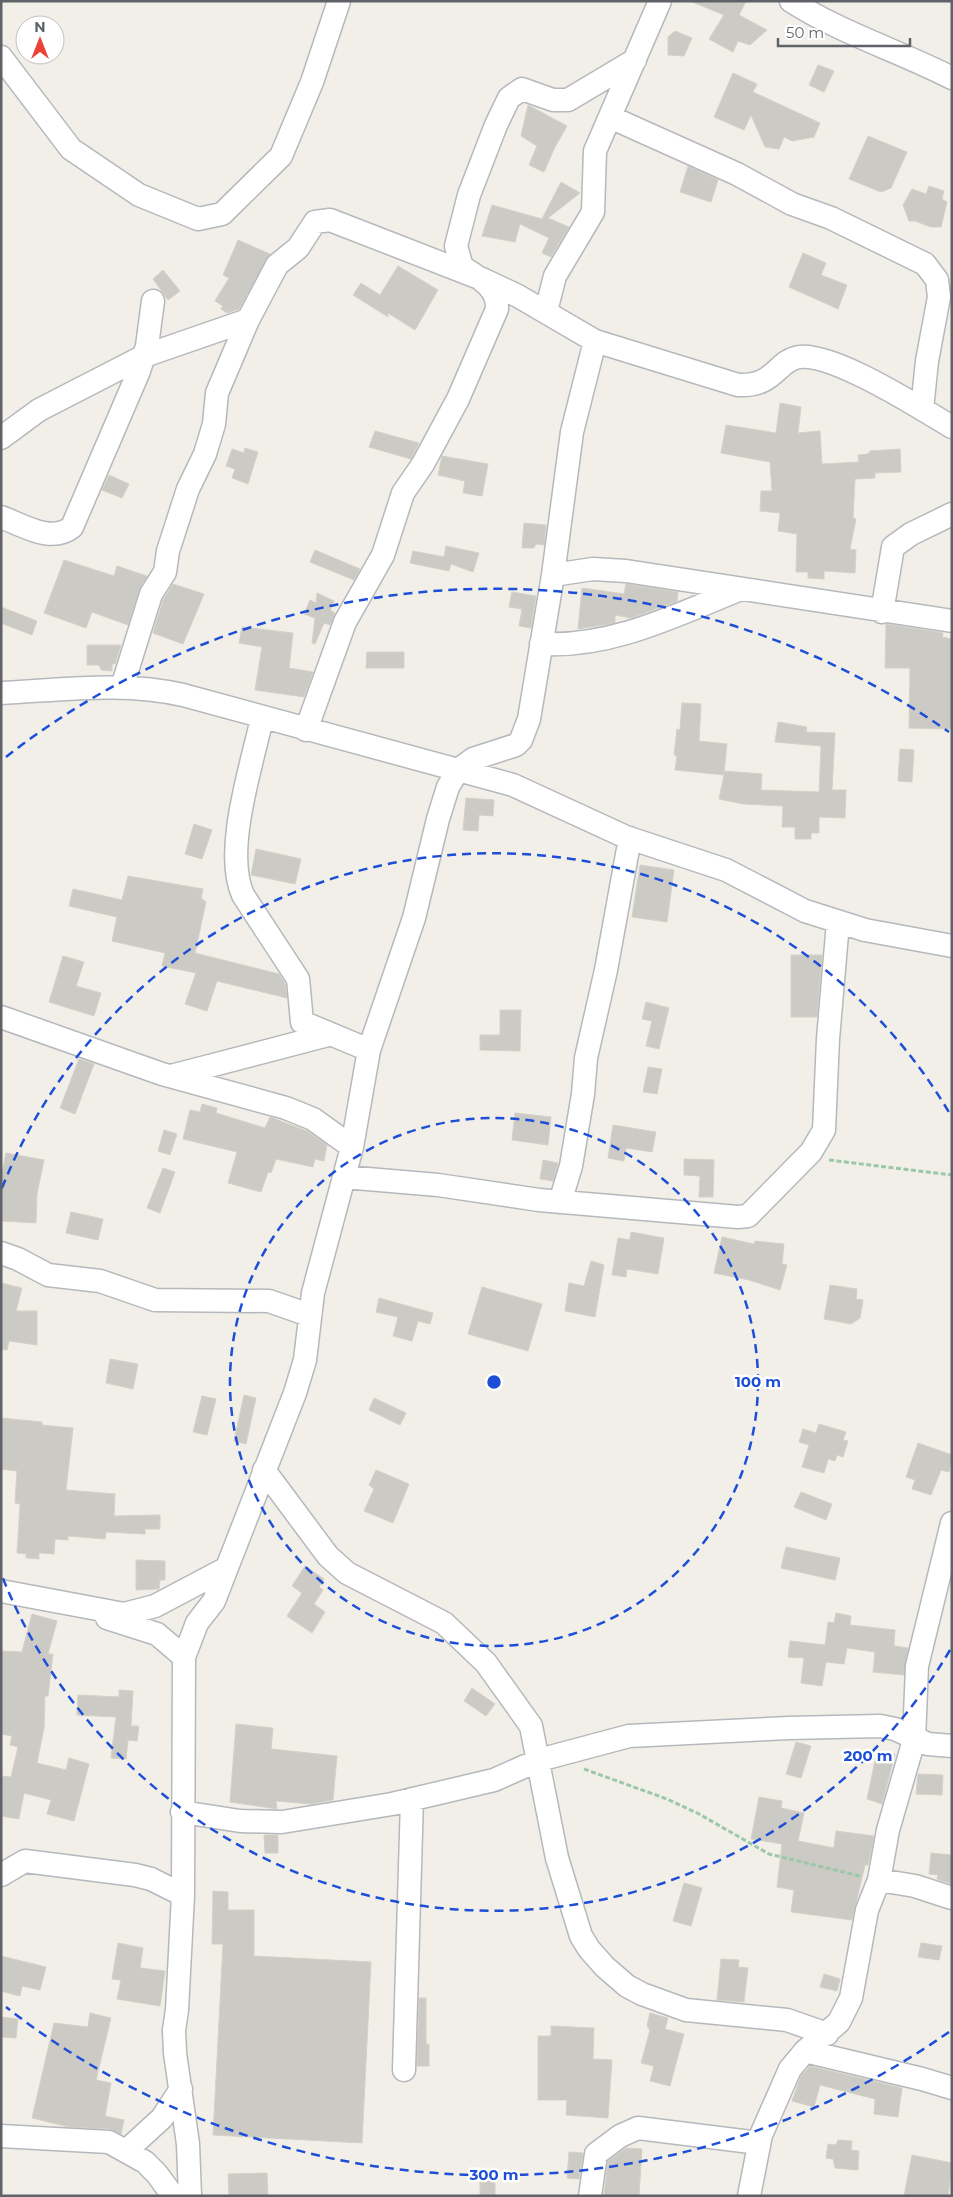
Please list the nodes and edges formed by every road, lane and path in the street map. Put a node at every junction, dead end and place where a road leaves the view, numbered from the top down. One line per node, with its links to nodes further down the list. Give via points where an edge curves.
1 (339, 1): 4 (street, via 312,82 281,156 222,214 198,219 139,195 71,149)
2 (660, 1): 5 (street)
3 (791, 1): 6 (street, via 814,16)
4 (1, 58)
5 (635, 60): 7 (street); 8 (street, via 568,100 553,100 522,89 509,98 469,195 456,246 462,267)
6 (952, 78)
7 (610, 117): 10 (street, via 595,151 593,212 555,276); 14 (street, via 925,264 937,280 940,297)
8 (482, 279): 10 (street); 11 (street, via 323,219 311,225 298,248 277,265); 27 (street, via 494,291 497,309 458,399 403,493 383,555 345,622)
9 (153, 301): 13 (street)
10 (546, 311): 12 (street)
11 (248, 320): 13 (street); 24 (street, via 217,393 214,424 205,454 188,489 168,551 165,572 151,594)
12 (595, 341): 14 (street, via 750,386 770,379 796,357 814,358 879,384); 19 (street, via 572,432)
13 (144, 356): 16 (street, via 39,410); 18 (street, via 129,399 72,527 64,534 47,534)
14 (922, 409): 15 (street)
15 (952, 427)
16 (1, 438)
17 (952, 514): 21 (street, via 911,534 893,547)
18 (1, 517)
19 (554, 575): 20 (street, via 593,569 626,571); 23 (street)
20 (741, 588): 21 (street); 23 (street, via 635,631 561,645)
21 (882, 612): 22 (street)
22 (952, 621)
23 (541, 644): 28 (street, via 529,719 521,740 509,748 473,759)
24 (122, 687): 25 (street); 26 (street, via 158,689)
25 (1, 693)
26 (262, 718): 27 (street); 33 (street, via 236,839 236,881 298,979 300,1020)
27 (306, 730): 28 (street)
28 (458, 770): 29 (street, via 513,784); 34 (street, via 438,819 414,918)
29 (630, 838): 30 (street, via 726,870 805,911); 40 (street, via 586,1058 570,1166)
30 (838, 922): 31 (street); 37 (street, via 825,1123 821,1137)
31 (952, 946)
32 (1, 1017): 35 (street)
33 (328, 1035): 34 (street); 35 (street)
34 (369, 1050): 36 (street)
35 (170, 1076): 36 (street, via 286,1108 313,1119)
36 (352, 1147): 39 (street)
37 (806, 1157): 38 (path); 40 (street, via 748,1216)
38 (952, 1175)
39 (344, 1177): 40 (street, via 438,1185); 42 (street)
40 (560, 1202)
41 (1, 1253): 42 (street, via 48,1276 100,1281 155,1300 269,1302)
42 (309, 1315): 43 (street, via 305,1360)
43 (264, 1470): 45 (street); 50 (street, via 334,1562 348,1573 444,1623 486,1663 531,1726)
44 (952, 1523): 48 (street, via 917,1666)
45 (225, 1570): 46 (street, via 156,1606 124,1614); 47 (street, via 214,1601 197,1623)
46 (1, 1591): 47 (street, via 157,1634)
47 (184, 1657): 52 (street)
48 (914, 1740): 49 (street); 50 (street, via 895,1729 880,1726 651,1733 597,1743); 54 (street, via 888,1830)
49 (952, 1746)
50 (546, 1758): 51 (street, via 494,1780); 54 (path, via 666,1799 769,1854); 57 (street, via 557,1858 581,1936 605,1967 642,1994 686,2010 788,2020)
51 (412, 1799): 52 (street, via 282,1822 240,1821); 59 (street)
52 (182, 1812): 55 (street)
53 (1, 1875): 55 (street, via 25,1860 135,1874)
54 (879, 1880): 56 (street, via 915,1886); 57 (street, via 867,1910 850,1998 838,2022)
55 (183, 1895): 61 (street, via 174,2030)
56 (952, 1898)
57 (827, 2034): 58 (street)
58 (805, 2051): 60 (street); 63 (street, via 790,2069)
59 (404, 2070)
60 (952, 2088)
61 (181, 2089): 64 (street, via 162,2118); 66 (street)
62 (1, 2136): 64 (street, via 38,2140 100,2140)
63 (759, 2143): 67 (street, via 638,2128 631,2130 596,2154); 68 (street)
64 (126, 2151): 65 (street, via 145,2162)
65 (173, 2196)
66 (190, 2196)
67 (590, 2196)
68 (749, 2196)

